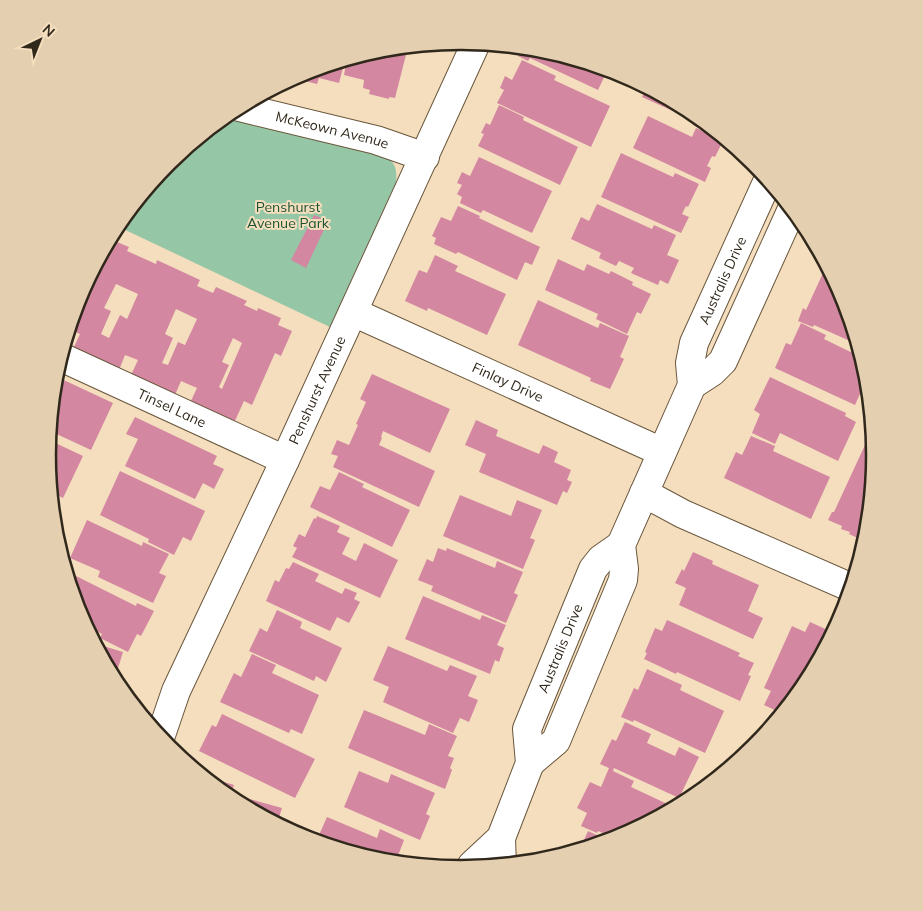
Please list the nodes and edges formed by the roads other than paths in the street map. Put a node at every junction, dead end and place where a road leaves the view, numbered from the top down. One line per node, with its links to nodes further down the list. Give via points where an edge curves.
1 (473, 50): 3 (street, Penshurst Avenue)
2 (250, 110): 3 (street, McKeown Avenue, via 376,140)
3 (425, 157): 6 (street, Penshurst Avenue)
4 (765, 187): 8 (street, Australis Drive, via 694,343 690,363)
5 (789, 216): 8 (street, via 722,361)
6 (353, 312): 9 (street, Finlay Drive); 10 (street, Penshurst Avenue)
7 (68, 360): 10 (street, Tinsel Lane)
8 (692, 385): 9 (street, Australis Drive)
9 (662, 452): 11 (street, Australis Drive)
10 (285, 460): 13 (street, Penshurst Avenue, via 176,691)
11 (644, 494): 12 (street); 14 (street, Australis Drive, via 621,545 624,580 556,741 530,763)
12 (845, 585)
13 (163, 729)
14 (501, 838): 15 (street, Australis Drive); 16 (street, Australis Drive)
15 (502, 859)
16 (478, 860)

